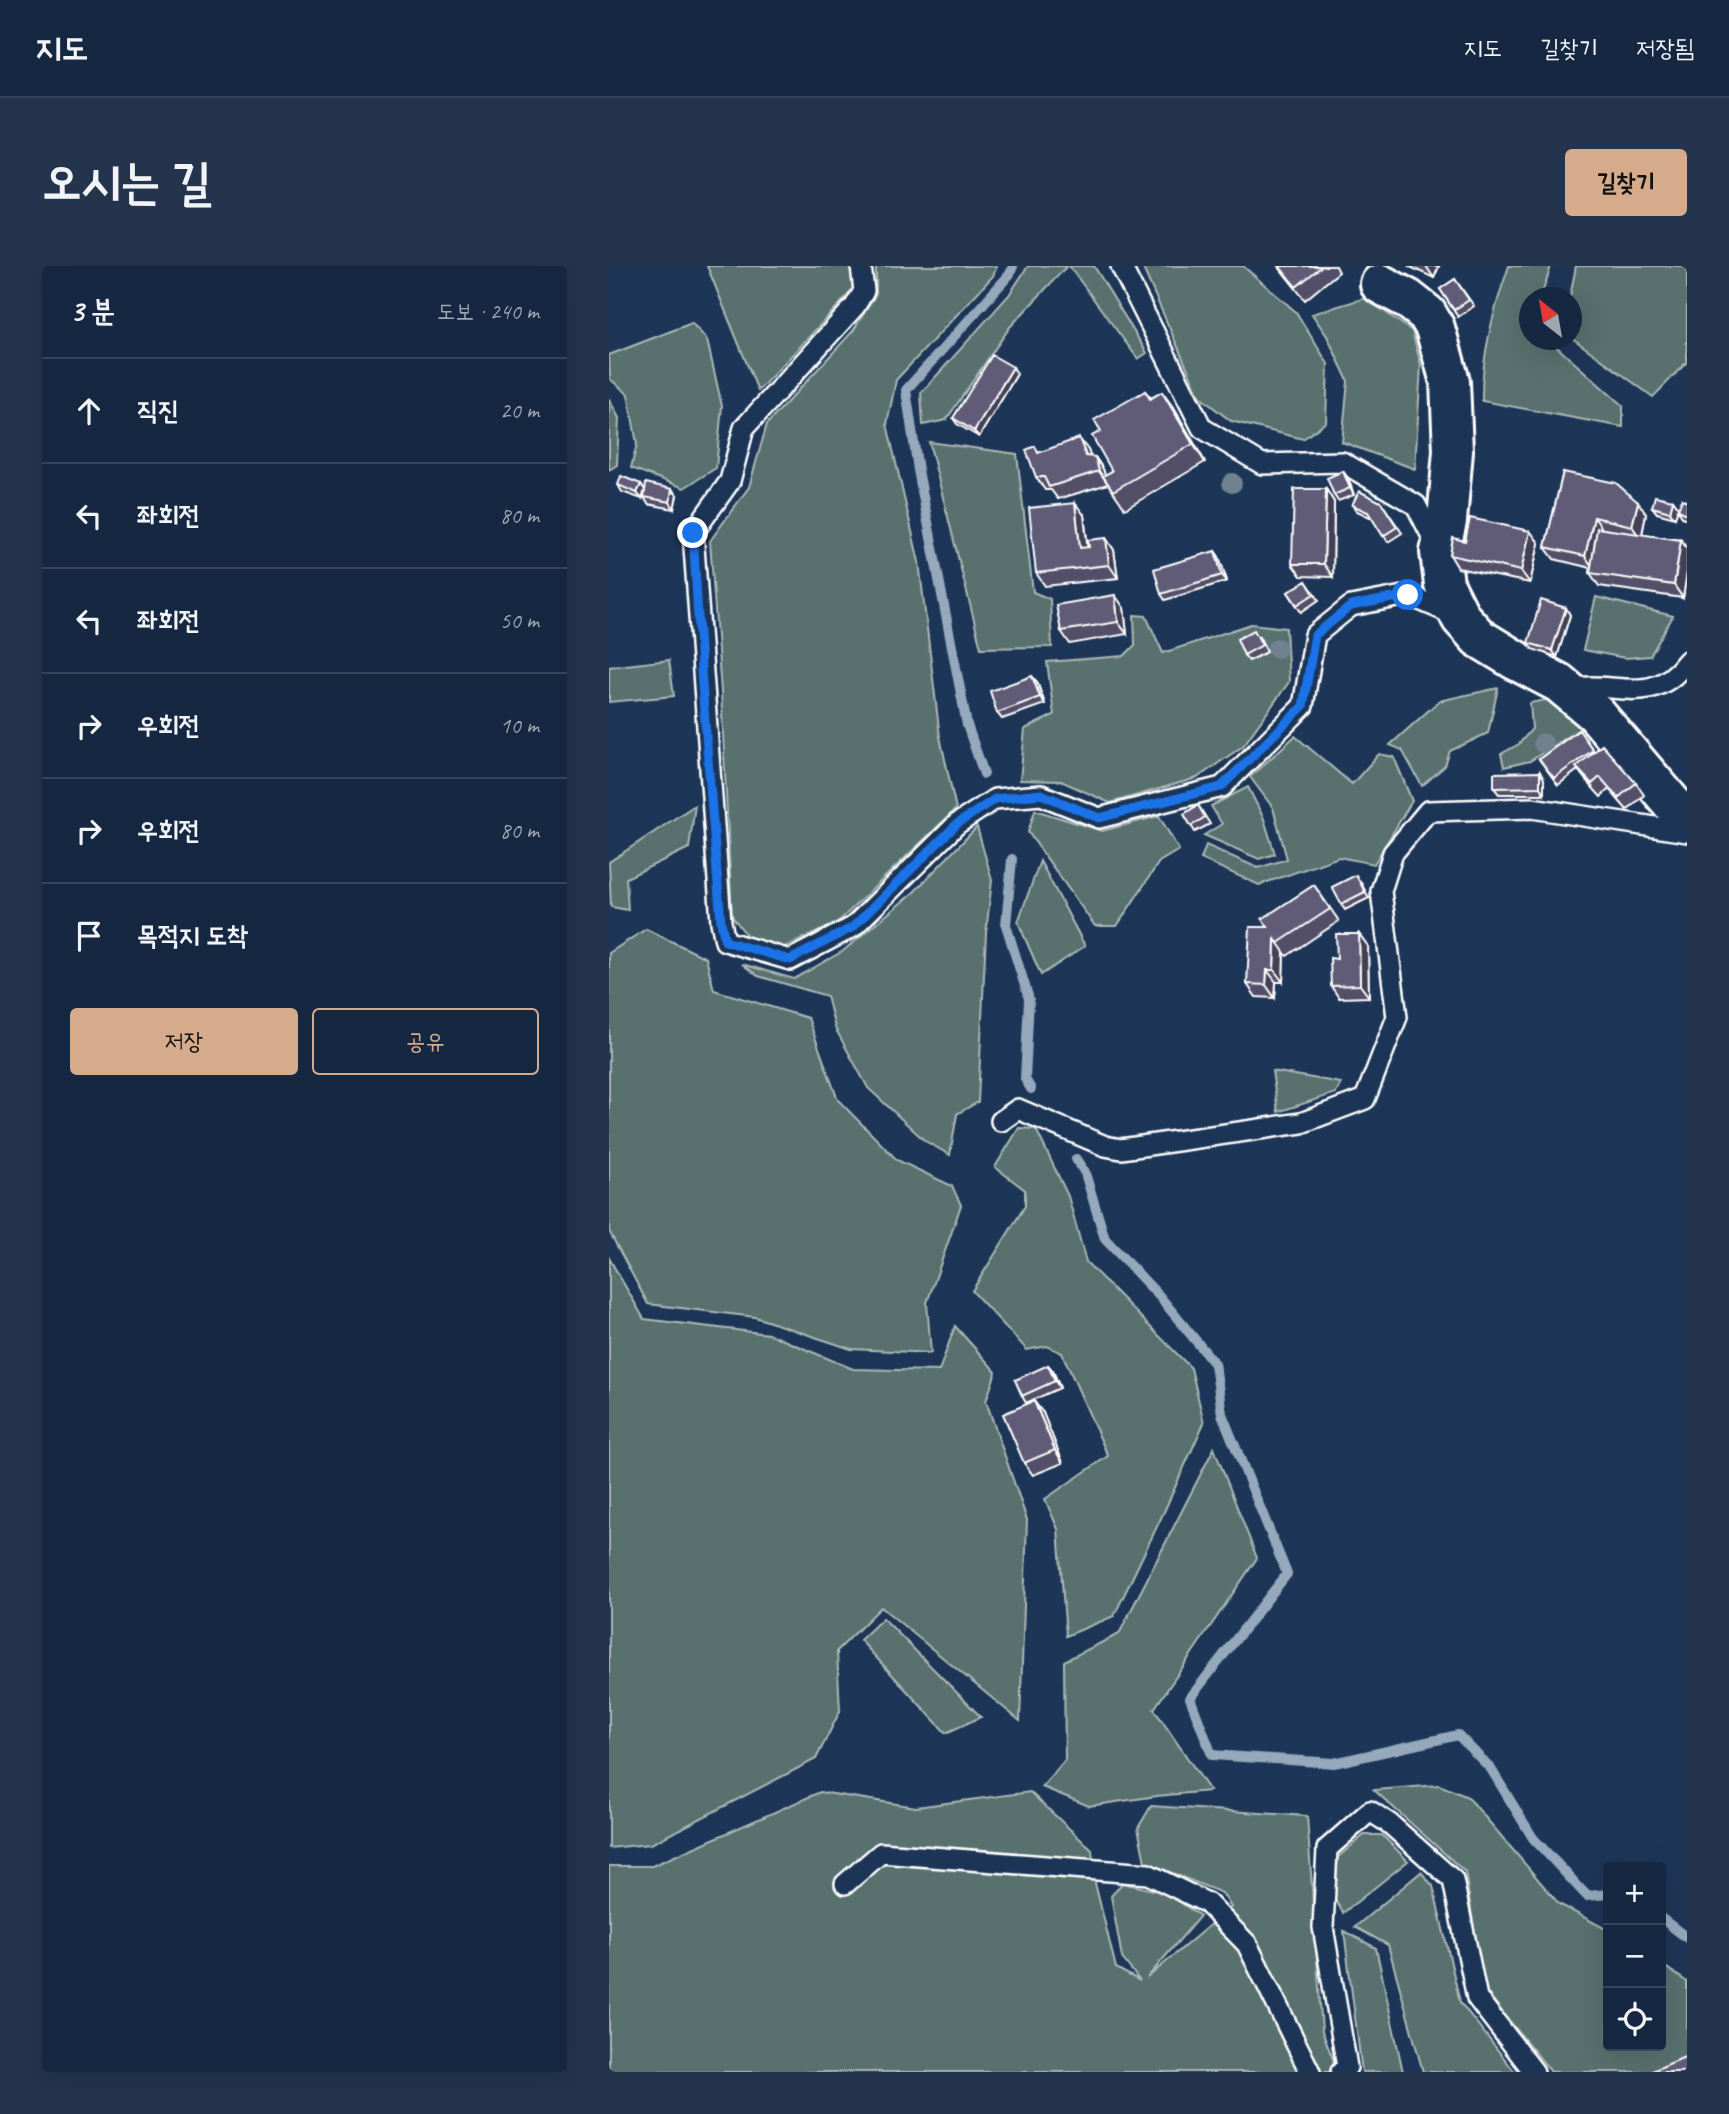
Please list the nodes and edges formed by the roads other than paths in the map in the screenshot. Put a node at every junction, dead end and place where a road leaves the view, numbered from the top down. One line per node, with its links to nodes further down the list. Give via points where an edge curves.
1 (861, 266): 5 (lane, via 864,290 855,306 744,428 730,481 693,533 725,941 790,960 853,927 957,824 995,799 1041,794 1099,818 1221,787 1303,706 1315,635 1351,606 1408,595)
2 (1121, 266): 4 (lane, via 1202,428 1262,464 1342,462 1416,505)
3 (1380, 284): 4 (street, via 1427,314 1450,382 1453,451)
4 (1440, 552): 5 (street, via 1444,584)
5 (1461, 618): 7 (street, via 1479,638)
6 (1687, 661): 7 (lane, via 1670,678 1643,689 1585,686)
7 (1568, 690): 8 (street, via 1595,714)
8 (1687, 821)
9 (1687, 832): 10 (lane, via 1532,808 1428,811 1393,853 1381,891 1397,1017 1366,1098 1301,1123 1121,1149 1018,1109)
10 (1001, 1121)
11 (845, 1884): 12 (lane, via 881,1853 1148,1874 1207,1903 1247,1944)
12 (1310, 2072)
13 (1341, 2072): 14 (lane, via 1347,2067 1323,1927 1327,1849 1370,1811 1453,1880 1477,1998)
14 (1534, 2072)

